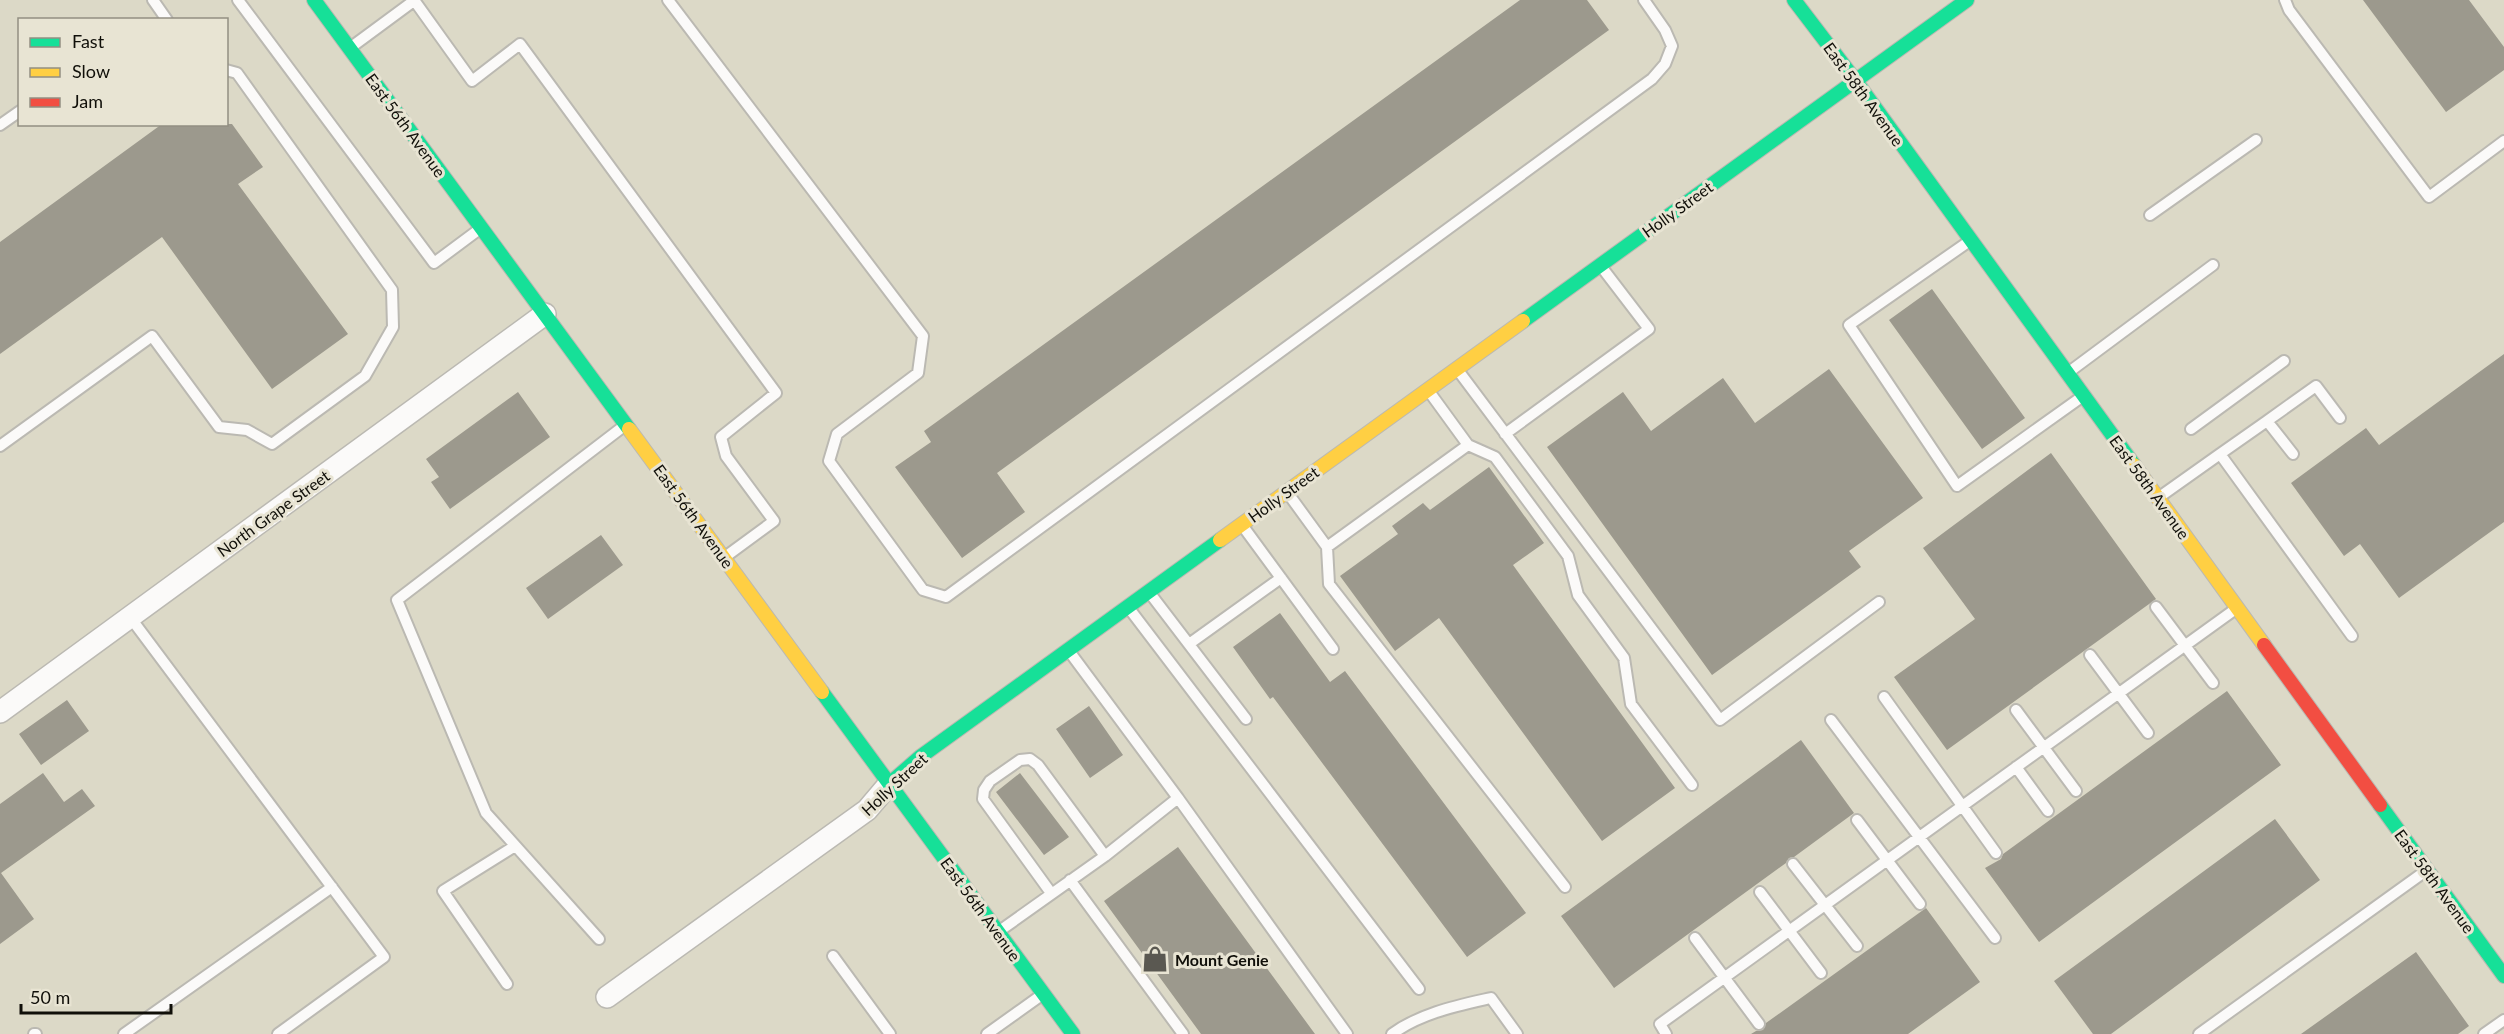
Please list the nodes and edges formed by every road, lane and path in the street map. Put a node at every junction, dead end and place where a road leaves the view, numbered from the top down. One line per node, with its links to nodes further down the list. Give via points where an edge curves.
1 (153, 0): 10 (lane)
2 (238, 0): 19 (lane, via 434,263)
3 (314, 0): 11 (street, East 56th Avenue)
4 (414, 0): 11 (lane); 42 (lane, via 472,81 520,44 776,393 722,437 726,456 774,520)
5 (668, 0): 6 (lane, via 922,336 918,373 837,434 830,461 923,590 946,597 1652,79 1665,64 1672,46)
6 (1644, 0)
7 (1794, 0): 13 (street, East 58th Avenue)
8 (1967, 0): 13 (street, Holly Street)
9 (2286, 0): 17 (lane, via 2289,10 2429,197)
10 (166, 18)
11 (350, 49): 19 (street, East 56th Avenue)
12 (228, 71): 34 (lane, via 237,73 392,290 393,327 365,376 272,444 247,430 219,427 152,336)
13 (1855, 80): 20 (street, East 58th Avenue); 21 (street, Holly Street)
14 (18, 112): 15 (lane)
15 (0, 125)
16 (2256, 140): 18 (lane)
17 (2504, 141)
18 (2150, 215)
19 (482, 227): 23 (street, East 56th Avenue)
20 (1971, 240): 26 (street, East 58th Avenue); 28 (lane, via 1849,325 1957,486)
21 (1600, 265): 25 (street, Holly Street); 33 (lane, via 1649,328)
22 (2213, 265): 26 (lane)
23 (545, 314): 31 (street, East 56th Avenue); 49 (street, North Grape Street)
24 (2284, 361): 32 (lane)
25 (1456, 369): 27 (street, Holly Street); 33 (lane)
26 (2067, 373): 28 (street, East 58th Avenue)
27 (1428, 389): 35 (lane); 38 (street, Holly Street)
28 (2083, 396): 39 (street, East 58th Avenue)
29 (2340, 418): 30 (lane, via 2316,386)
30 (2267, 421): 36 (lane); 37 (lane)
31 (626, 424): 42 (street, East 56th Avenue); 74 (lane, via 397,600 486,813)
32 (2191, 429)
33 (1506, 434): 45 (lane, via 1720,720)
34 (0, 446)
35 (1468, 446): 41 (lane); 67 (lane, via 1495,457 1568,556 1578,595 1624,658 1631,704)
36 (2220, 454): 39 (lane); 50 (lane)
37 (2293, 454)
38 (1286, 492): 40 (street, Holly Street); 41 (lane)
39 (2158, 498): 48 (street, East 58th Avenue)
40 (1242, 525): 43 (lane); 44 (street, Holly Street)
41 (1327, 547): 82 (lane, via 1329,584)
42 (725, 558): 66 (street, East 56th Avenue)
43 (1281, 578): 51 (lane); 53 (lane)
44 (1149, 592): 46 (street, Holly Street); 51 (lane)
45 (1879, 602)
46 (1128, 607): 54 (street, Holly Street); 98 (lane)
47 (2156, 607): 52 (lane)
48 (2237, 608): 52 (lane); 79 (street, East 58th Avenue)
49 (130, 617): 60 (street, North Grape Street); 81 (lane)
50 (2352, 636)
51 (1189, 644): 61 (lane)
52 (2185, 646): 56 (lane); 57 (lane)
53 (1333, 649)
54 (1068, 650): 66 (street, Holly Street, via 920,757); 69 (lane)
55 (2090, 655): 57 (lane)
56 (2213, 683)
57 (2118, 693): 63 (lane); 64 (lane)
58 (1884, 697): 70 (lane)
59 (2016, 710): 64 (lane)
60 (0, 712)
61 (1246, 719)
62 (1832, 720): 73 (lane)
63 (2148, 733)
64 (2044, 747): 65 (lane); 68 (lane)
65 (2016, 767): 70 (lane); 71 (lane)
66 (889, 784): 87 (street, East 56th Avenue); 100 (street, Holly Street, via 867,810)
67 (1692, 785)
68 (2076, 791)
69 (1178, 798): 76 (lane); 109 (lane)
70 (1962, 806): 73 (lane); 75 (lane)
71 (2048, 811)
72 (1857, 820): 77 (lane)
73 (1920, 836): 77 (lane); 90 (lane)
74 (515, 846): 91 (lane); 97 (lane, via 443,891)
75 (1996, 853)
76 (1105, 856): 80 (lane); 84 (lane, via 1038,765 1030,759 1020,760 1005,770 990,781 983,799)
77 (1887, 860): 85 (lane); 86 (lane)
78 (1793, 864): 86 (lane)
79 (2427, 870): 95 (street, East 58th Avenue); 113 (lane)
80 (1070, 880): 84 (lane); 108 (lane)
81 (332, 887): 103 (lane); 104 (lane, via 384,957)
82 (1565, 887)
83 (1760, 892): 88 (lane)
84 (1050, 893): 87 (lane)
85 (1920, 904)
86 (1824, 905): 88 (lane); 92 (lane)
87 (998, 932): 99 (street, East 56th Avenue)
88 (1788, 932): 94 (lane); 96 (lane)
89 (1695, 938): 96 (lane)
90 (1995, 938)
91 (599, 939)
92 (1857, 946)
93 (833, 956): 105 (lane)
94 (1821, 974)
95 (2504, 976)
96 (1724, 977): 102 (lane); 112 (lane, via 1660,1024)
97 (507, 984)
98 (1419, 989)
99 (1043, 994): 106 (lane); 107 (street, East 56th Avenue)
100 (607, 997)
101 (2504, 1020): 114 (lane)
102 (1759, 1024)
103 (124, 1034)
104 (278, 1034)
105 (890, 1034)
106 (987, 1034)
107 (1073, 1034)
108 (1183, 1034)
109 (1347, 1034)
110 (1392, 1034): 111 (lane, via 1415,1020 1491,998)
111 (1517, 1034)
112 (1666, 1034)
113 (2199, 1034)
114 (2484, 1034)

